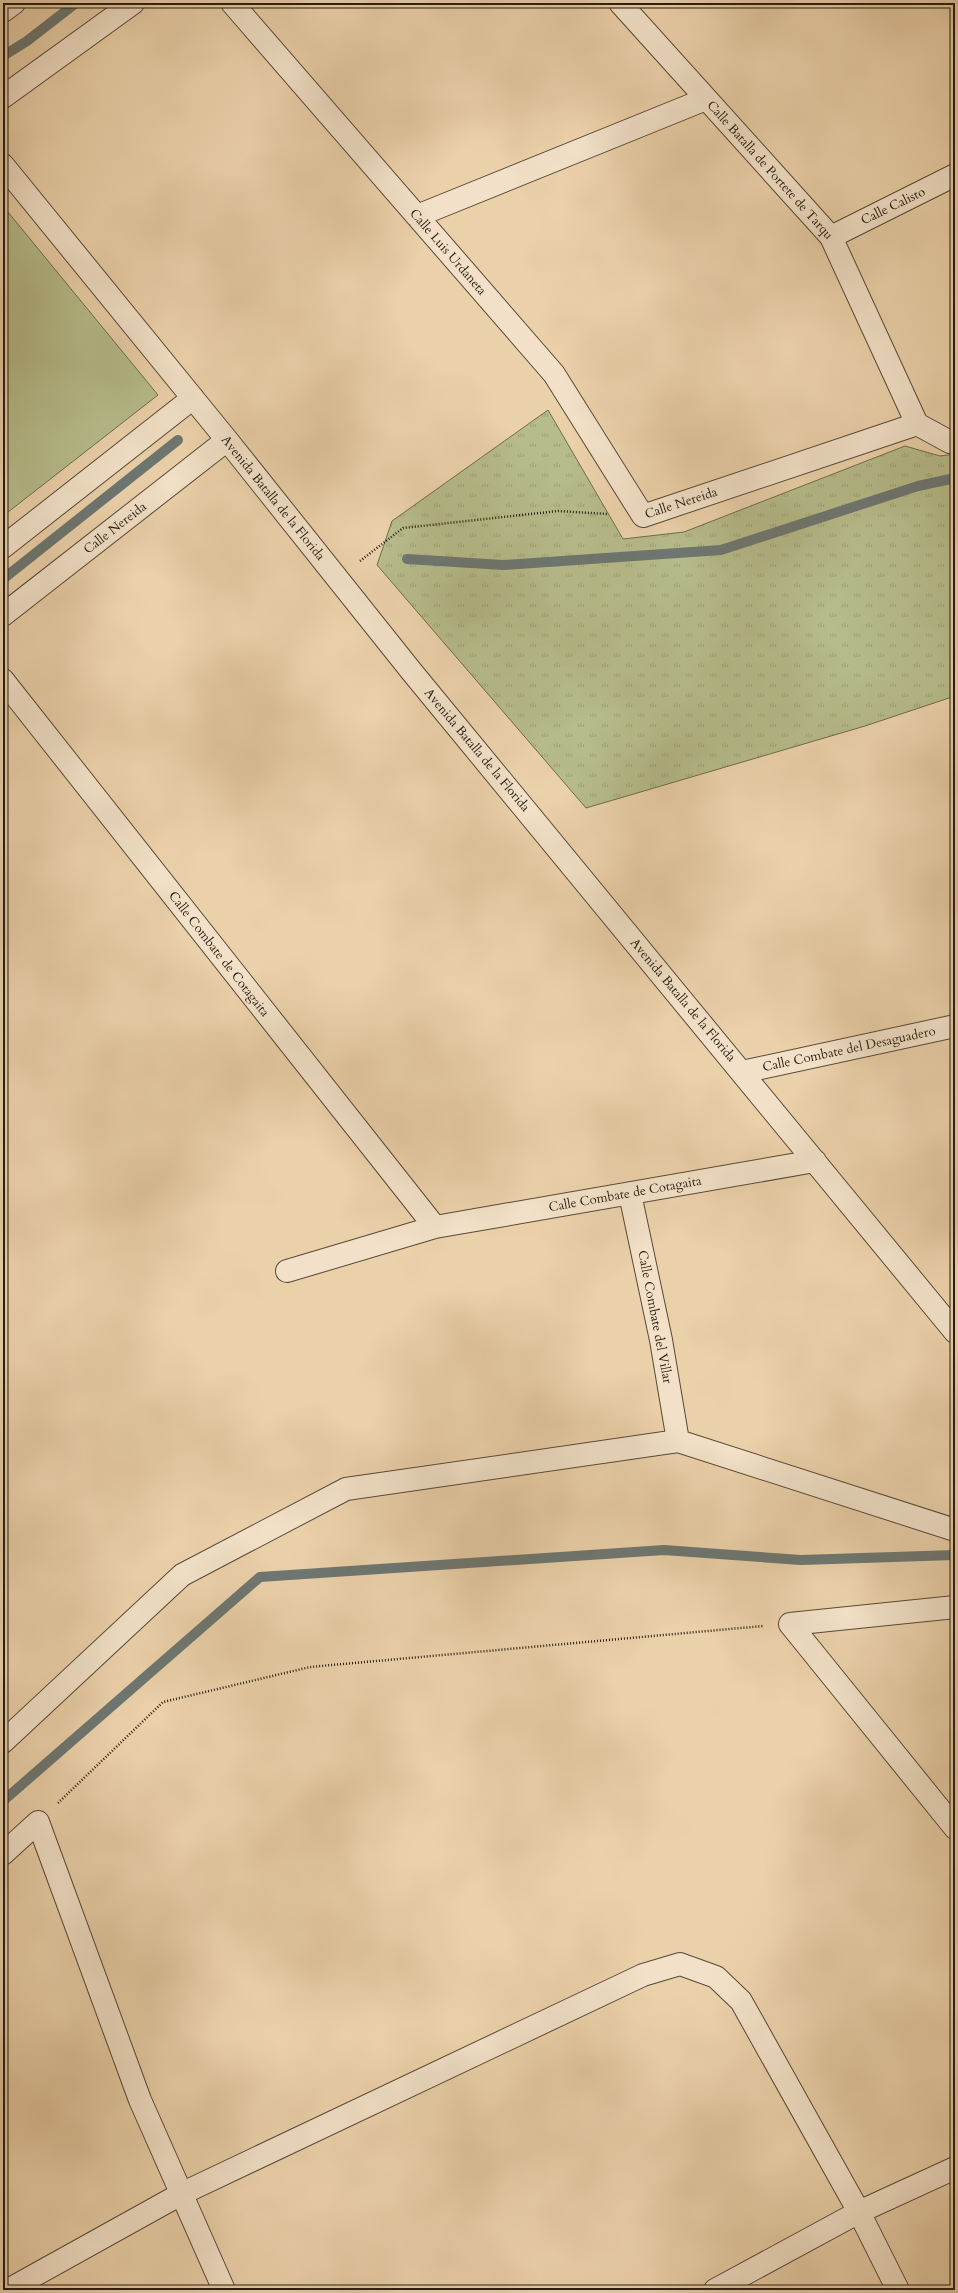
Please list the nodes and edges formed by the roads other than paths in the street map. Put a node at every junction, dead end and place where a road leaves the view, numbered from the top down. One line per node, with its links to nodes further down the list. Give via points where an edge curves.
1 (14, 3): 5 (street)
2 (133, 3): 6 (street)
3 (232, 3): 10 (street, Calle Luis Urdaneta)
4 (620, 3): 7 (street, Calle Batalla de Portete de Tarqu)
5 (3, 11)
6 (3, 97)
7 (706, 99): 10 (street); 11 (street, Calle Batalla de Portete de Tarqu)
8 (3, 165): 12 (street, Avenida Batalla de la Florida)
9 (955, 176): 11 (street, Calle Calisto)
10 (417, 216): 16 (street, Calle Luis Urdaneta, via 554,374)
11 (831, 237): 13 (street, Calle Batalla de Portete de Tarqu)
12 (193, 398): 14 (street, Avenida Batalla de la Florida); 17 (street)
13 (917, 424): 15 (street, via 950,442); 16 (street, Calle Nereida)
14 (227, 440): 18 (street, Calle Nereida); 21 (street, Avenida Batalla de la Florida, via 412,672)
15 (955, 440)
16 (643, 516)
17 (3, 547)
18 (3, 616)
19 (3, 680): 24 (street, Calle Combate de Cotagaita)
20 (955, 1026): 21 (street, Calle Combate del Desaguadero)
21 (742, 1072): 22 (street, Avenida Batalla de la Florida)
22 (815, 1161): 23 (street, Calle Combate de Cotagaita); 26 (street, Avenida Batalla de la Florida)
23 (630, 1194): 24 (street, Calle Combate de Cotagaita); 27 (street, Calle Combate del Villar, via 661,1340)
24 (435, 1227): 25 (street, Calle Combate de Cotagaita)
25 (287, 1271)
26 (955, 1332)
27 (678, 1441): 28 (street); 30 (street, via 346,1489 182,1575)
28 (955, 1530)
29 (955, 1607): 31 (street, via 790,1624)
30 (3, 1742)
31 (955, 1828)
32 (3, 1854): 34 (street, via 38,1822 140,2100)
33 (955, 2168): 35 (street)
34 (181, 2194): 35 (street, via 643,1975 680,1964 716,1977 741,2001); 36 (street); 37 (street)
35 (859, 2212): 38 (street); 39 (street)
36 (8, 2290)
37 (224, 2290)
38 (714, 2290)
39 (898, 2290)

